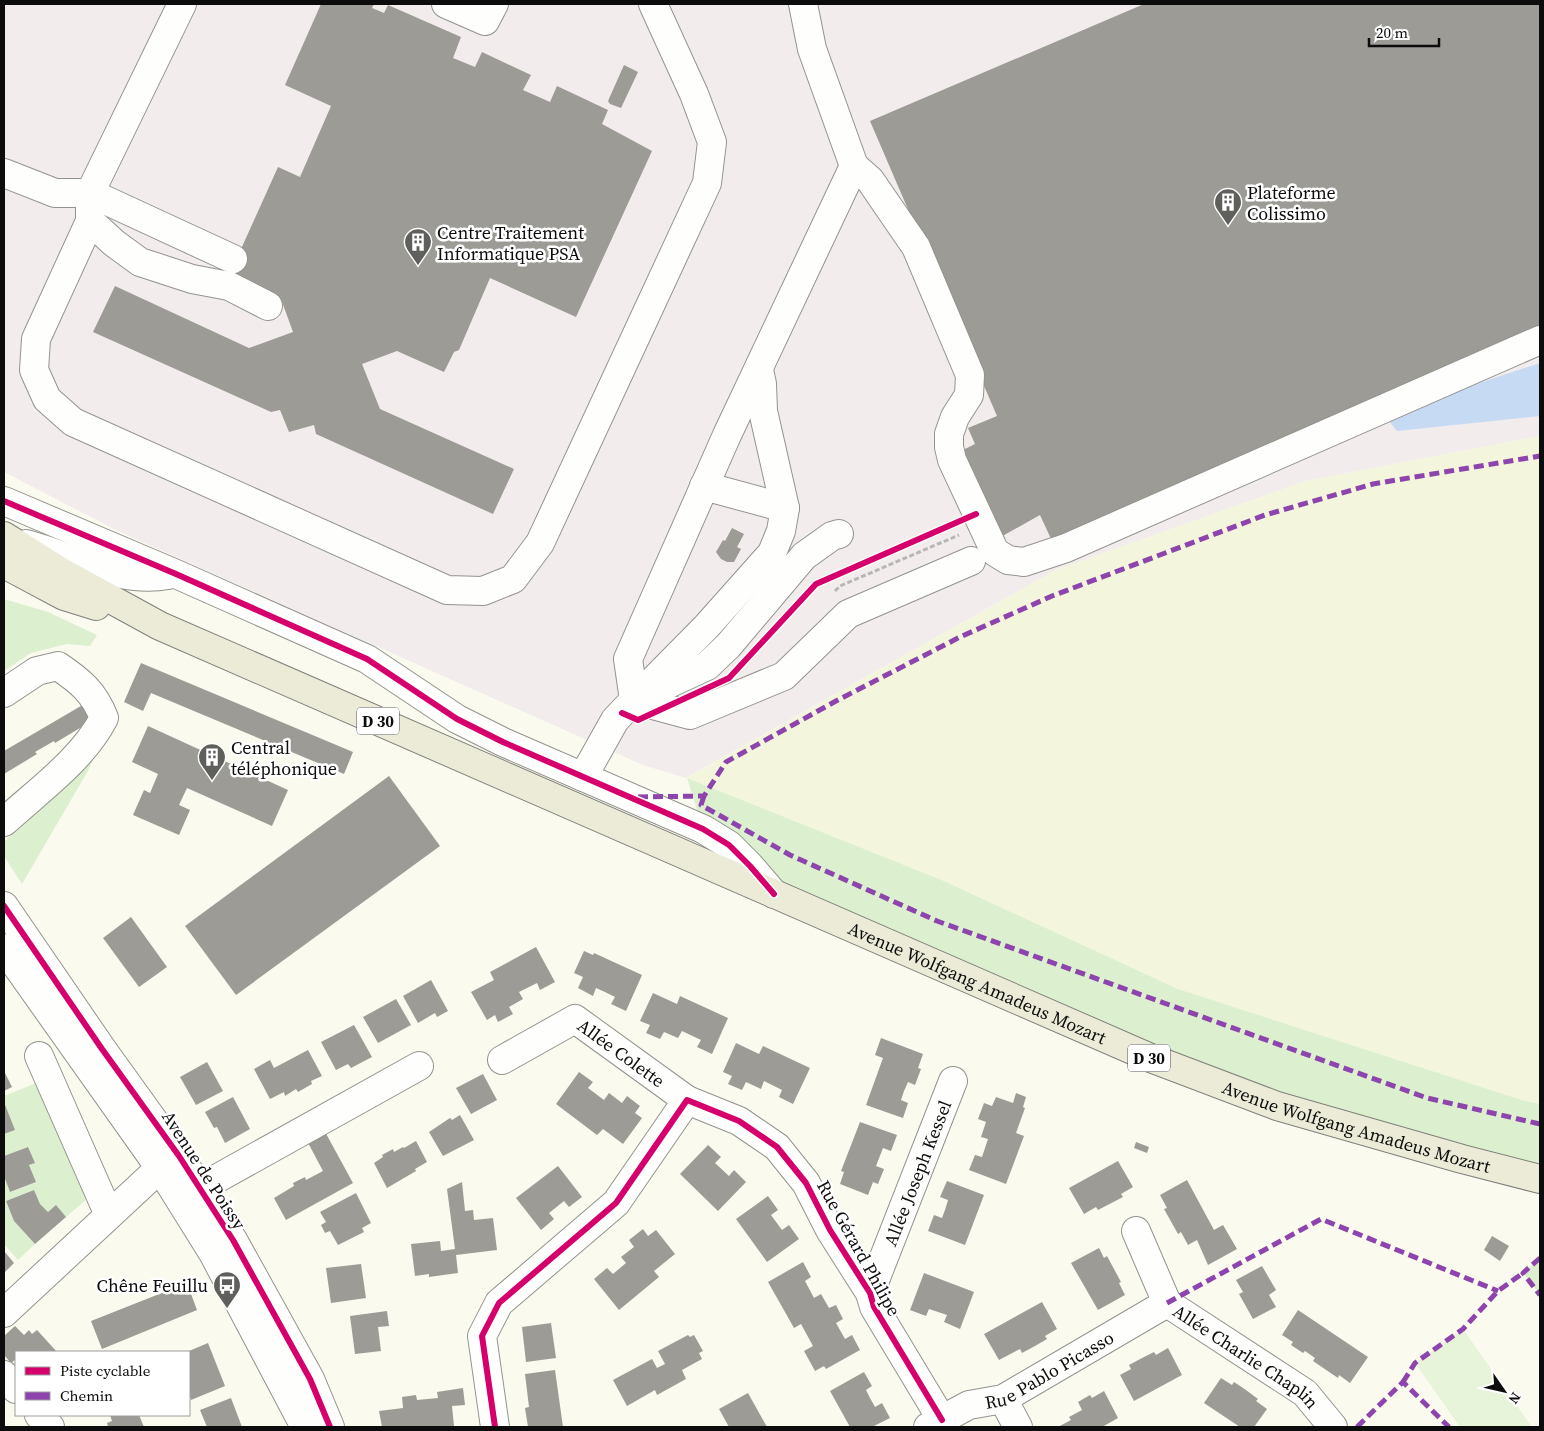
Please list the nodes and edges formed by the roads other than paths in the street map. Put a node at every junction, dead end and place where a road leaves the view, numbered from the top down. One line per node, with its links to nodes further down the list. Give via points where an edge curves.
1 (182, 4): 8 (street)
2 (446, 4): 3 (street, via 485,21)
3 (494, 4)
4 (653, 4): 9 (street, via 712,142 706,183 540,543 513,579 483,591 447,590 73,422 47,399 34,370 36,339)
5 (802, 4): 6 (street, via 812,50)
6 (854, 166): 12 (street, via 870,180 916,247 970,375 969,395 955,417 949,434 949,447 985,533 995,552 1008,560 1024,562 1066,548); 13 (street)
7 (4, 173): 8 (street, via 55,193)
8 (90, 193): 9 (street); 10 (street)
9 (90, 221): 11 (street, via 140,262 192,279 229,286)
10 (233, 259)
11 (268, 306)
12 (1540, 340)
13 (759, 370): 14 (street); 16 (street, via 763,411)
14 (704, 486): 16 (street); 25 (street, via 628,659)
15 (4, 501): 20 (street)
16 (785, 508): 25 (street, via 781,531 772,553 707,626)
17 (839, 534): 25 (street, via 804,556 728,646 707,666)
18 (6, 547): 20 (street, via 43,548 117,574); 22 (main road, D 30); 23 (main road, D 30, via 64,573)
19 (971, 561): 25 (street, via 848,614 784,676 690,715)
20 (176, 574): 26 (street, via 366,659 457,719)
21 (4, 584): 22 (main road)
22 (64, 596): 23 (main road, D 30)
23 (160, 626): 28 (main road, Avenue Wolfgang Amadeus Mozart / D 30)
24 (4, 693): 27 (street, via 37,671 58,666 78,680 98,701 104,718 96,734 75,759)
25 (634, 700): 26 (street, via 615,720)
26 (583, 777): 28 (street, via 703,830 728,845)
27 (4, 822)
28 (774, 894): 37 (main road, Avenue Wolfgang Amadeus Mozart / D 30, via 1153,1060 1277,1106)
29 (4, 906): 30 (street)
30 (12, 952): 36 (street, Avenue de Poissy, via 84,1061); 36 (street, Avenue de Poissy, via 102,1049)
31 (39, 1056): 39 (street)
32 (502, 1060): 35 (street, Allée Colette, via 575,1019)
33 (419, 1066): 38 (street)
34 (953, 1081): 41 (street, Allée Joseph Kessel)
35 (687, 1100): 41 (street, Rue Gérard Philipe, via 740,1121 777,1147 806,1183 830,1230); 52 (street, via 616,1203 499,1303 482,1336)
36 (170, 1162): 38 (street, Avenue de Poissy); 39 (street); 50 (street, Avenue de Poissy)
37 (1540, 1179)
38 (200, 1188): 51 (street, Avenue de Poissy, via 233,1240 305,1371)
39 (109, 1215): 43 (street)
40 (1136, 1231): 42 (street, Allée Charlie Chaplin)
41 (870, 1293): 48 (street, Rue Gérard Philipe, via 874,1307)
42 (1167, 1303): 46 (street, Rue Pablo Picasso); 54 (street, Allée Charlie Chaplin, via 1305,1394)
43 (4, 1313)
44 (4, 1375): 45 (street)
45 (15, 1388)
46 (1003, 1399): 48 (street, Rue Pablo Picasso, via 969,1404); 53 (street)
47 (40, 1416): 49 (street)
48 (935, 1423)
49 (50, 1427)
50 (305, 1427)
51 (330, 1427)
52 (495, 1427)
53 (1018, 1427)
54 (1333, 1427)

